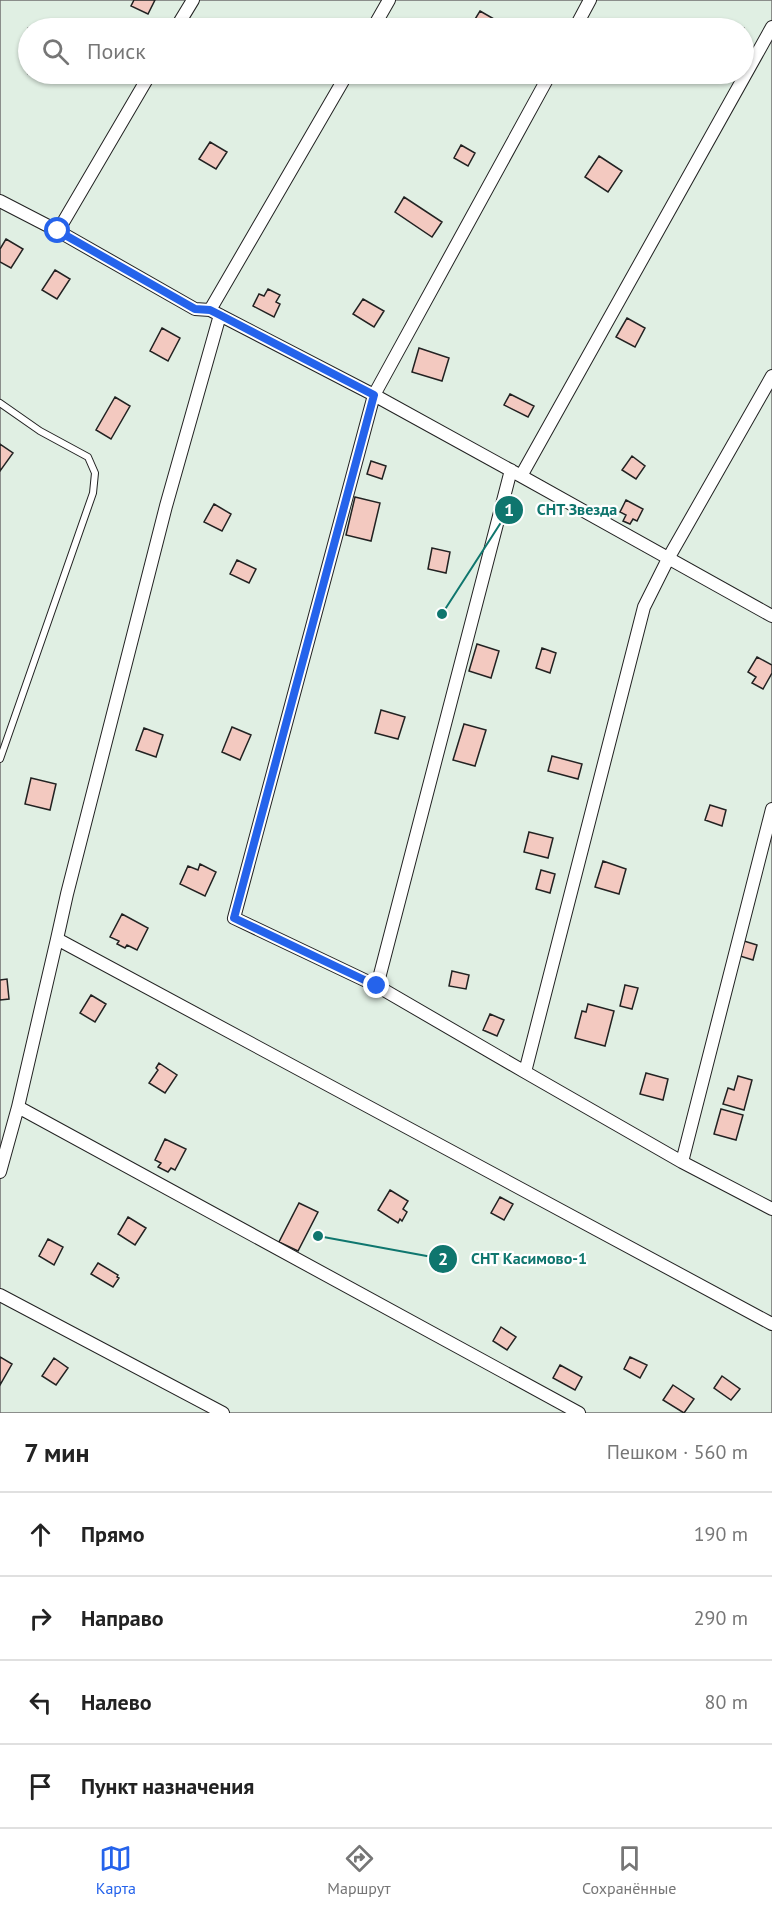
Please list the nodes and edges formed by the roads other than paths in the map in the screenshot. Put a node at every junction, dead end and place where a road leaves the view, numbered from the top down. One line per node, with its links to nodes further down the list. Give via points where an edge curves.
1 (193, 0): 4 (street)
2 (389, 0): 5 (street)
3 (590, 0): 6 (street)
4 (182, 18)
5 (379, 18)
6 (580, 18)
7 (772, 27): 8 (street)
8 (754, 58)
9 (144, 84): 14 (street)
10 (341, 84): 15 (street)
11 (545, 84): 17 (street)
12 (739, 84): 19 (street)
13 (0, 201): 14 (street)
14 (58, 231): 15 (street, via 195,309)
15 (215, 313): 17 (street); 24 (street)
16 (772, 376): 20 (street)
17 (374, 395): 19 (street); 25 (street, via 234,918)
18 (0, 404): 22 (lane, via 88,457 95,473 93,493)
19 (516, 473): 20 (street); 25 (street)
20 (669, 557): 21 (street); 26 (street, via 644,607)
21 (772, 616)
22 (0, 759)
23 (772, 809): 28 (street)
24 (57, 939): 27 (street); 32 (street)
25 (377, 986): 26 (street)
26 (525, 1072): 28 (street)
27 (18, 1107): 29 (street); 34 (street)
28 (682, 1162): 30 (street)
29 (0, 1172)
30 (772, 1209)
31 (0, 1295): 33 (street)
32 (772, 1324)
33 (224, 1413)
34 (579, 1413)

